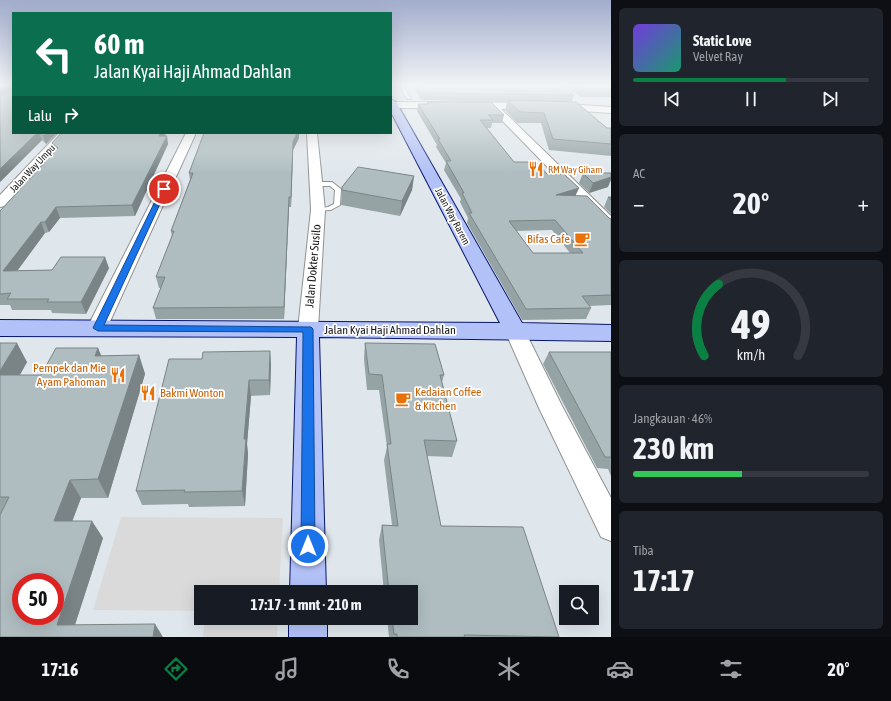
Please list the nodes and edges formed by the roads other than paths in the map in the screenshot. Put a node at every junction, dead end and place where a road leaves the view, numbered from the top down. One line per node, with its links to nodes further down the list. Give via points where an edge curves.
1 (398, 115): 13 (main road, Jalan Way Rarem)
2 (502, 115): 9 (street)
3 (64, 134): 7 (street, Jalan Way Umpu)
4 (191, 134): 11 (street)
5 (312, 134): 6 (street, Jalan Dokter Susilo)
6 (316, 184): 8 (street, Jalan Dokter Susilo); 8 (lane, via 332,184 338,188 337,205)
7 (0, 203)
8 (318, 210): 12 (street, Jalan Dokter Susilo)
9 (611, 224)
10 (0, 328): 11 (main road, Jalan Kyai Haji Ahmad Dahlan)
11 (98, 328): 12 (main road, Jalan Kyai Haji Ahmad Dahlan)
12 (308, 329): 13 (main road, Jalan Kyai Haji Ahmad Dahlan); 16 (main road, Jalan Dokter Susilo)
13 (515, 331): 14 (main road, Jalan Kyai Haji Ahmad Dahlan); 15 (street)
14 (611, 333)
15 (611, 527)
16 (308, 585)
17 (308, 625): 18 (main road)
18 (308, 637)

